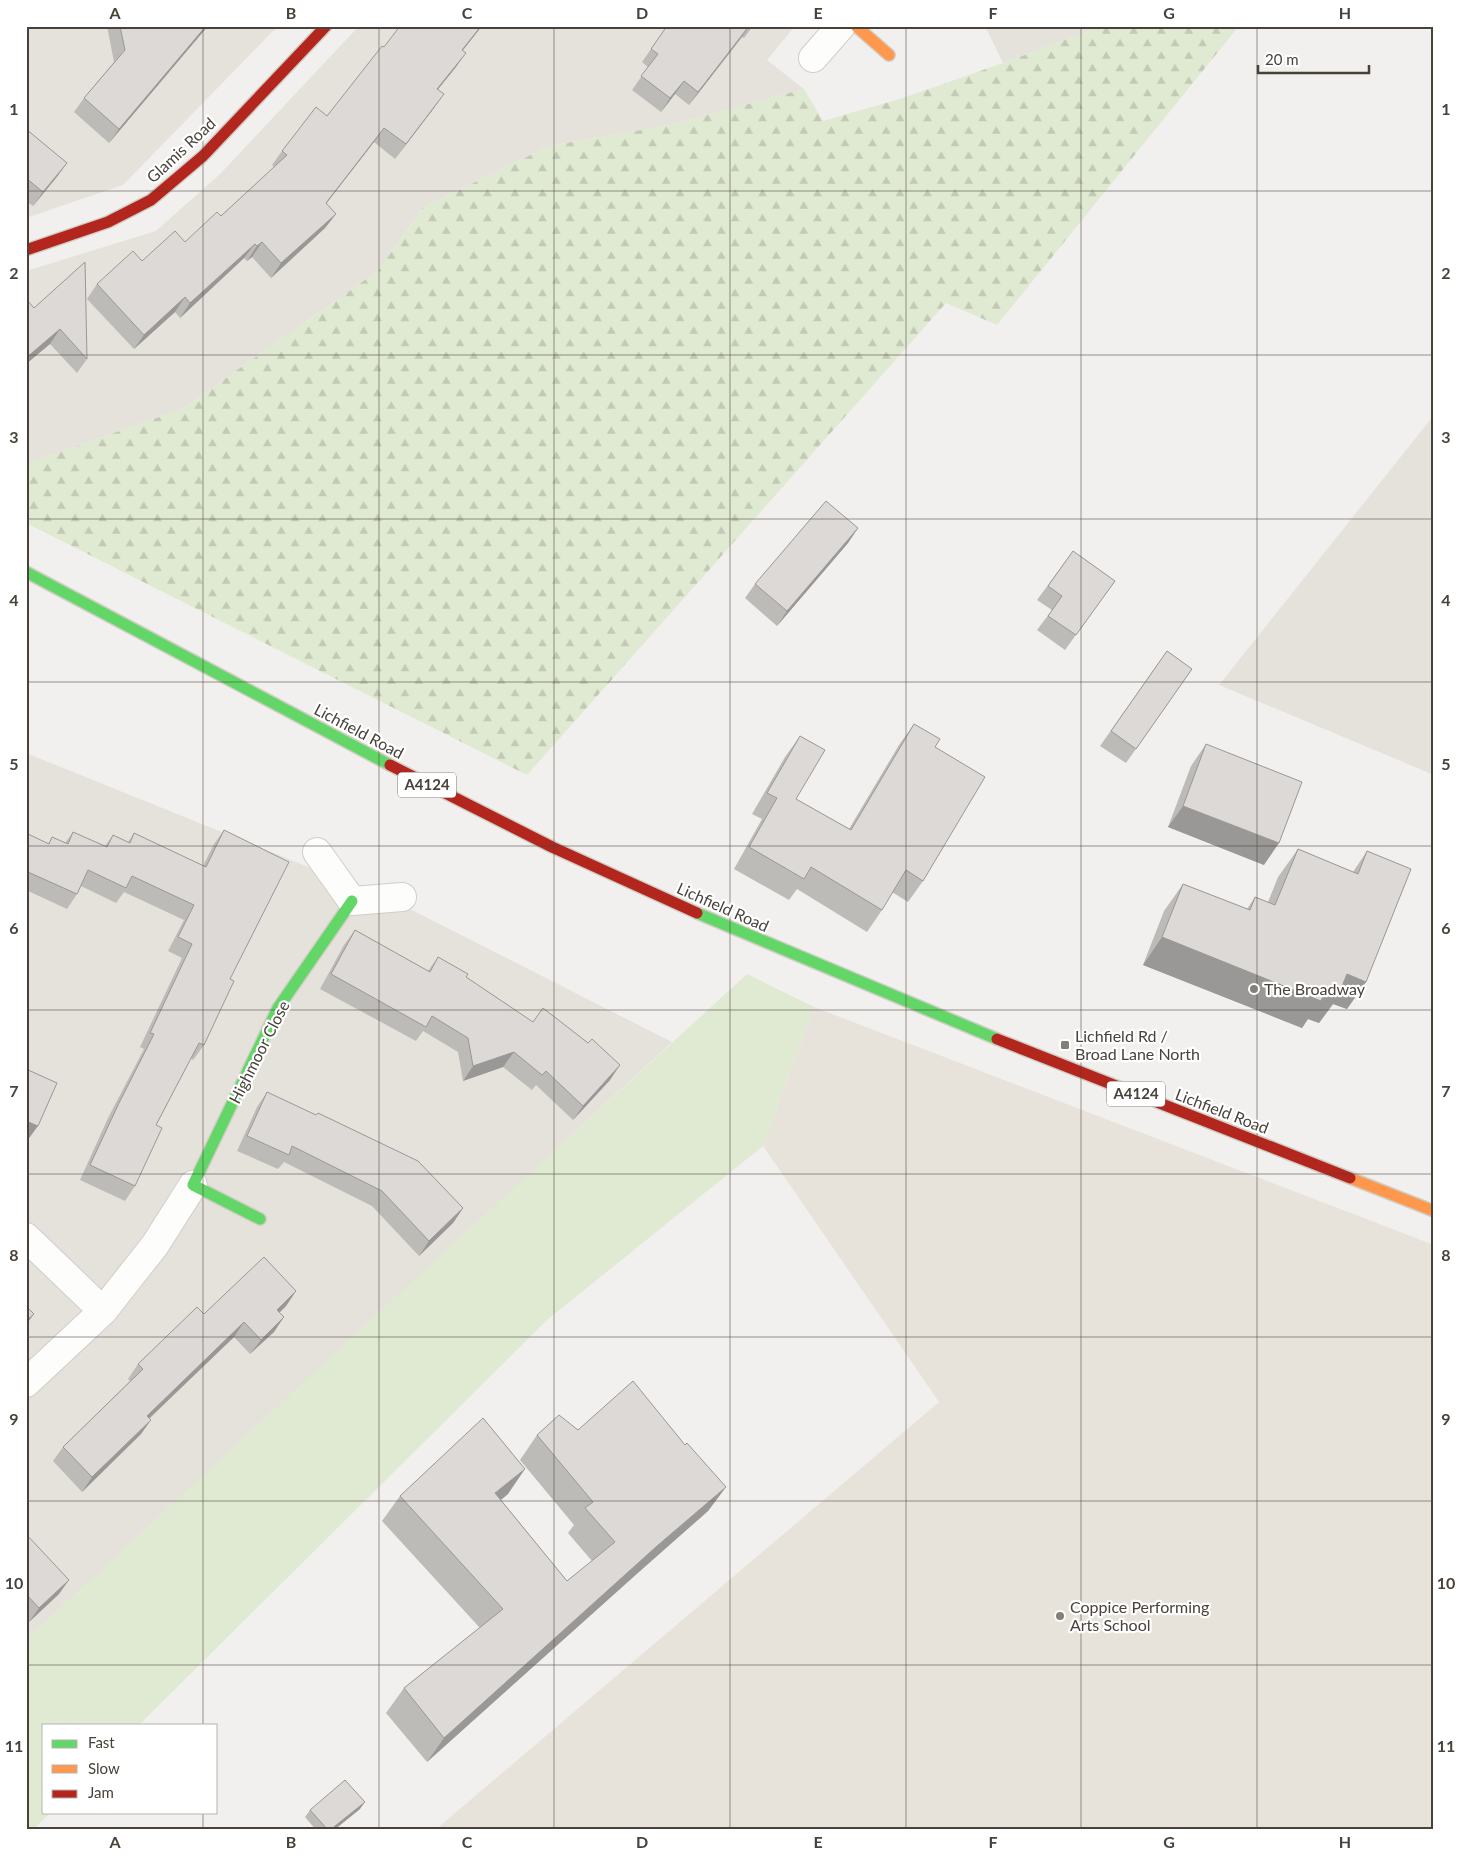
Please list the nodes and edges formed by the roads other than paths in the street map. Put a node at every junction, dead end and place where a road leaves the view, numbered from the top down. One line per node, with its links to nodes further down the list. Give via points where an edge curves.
1 (326, 26): 6 (main road, Glamis Road, via 203,156 151,200 108,222)
2 (841, 26): 5 (street)
3 (856, 26): 4 (main road)
4 (888, 55)
5 (813, 58)
6 (26, 250)
7 (26, 572): 12 (main road, Lichfield Road / A4124, via 468,806 609,874 839,975)
8 (317, 852): 10 (street)
9 (402, 897): 10 (street)
10 (352, 901): 11 (main road, Highmoor Close, via 278,1008)
11 (193, 1185): 13 (main road); 15 (street, Highmoor Close, via 155,1245)
12 (1434, 1211)
13 (260, 1218)
14 (26, 1237): 15 (street)
15 (103, 1311): 16 (street, Highmoor Close)
16 (26, 1383)

